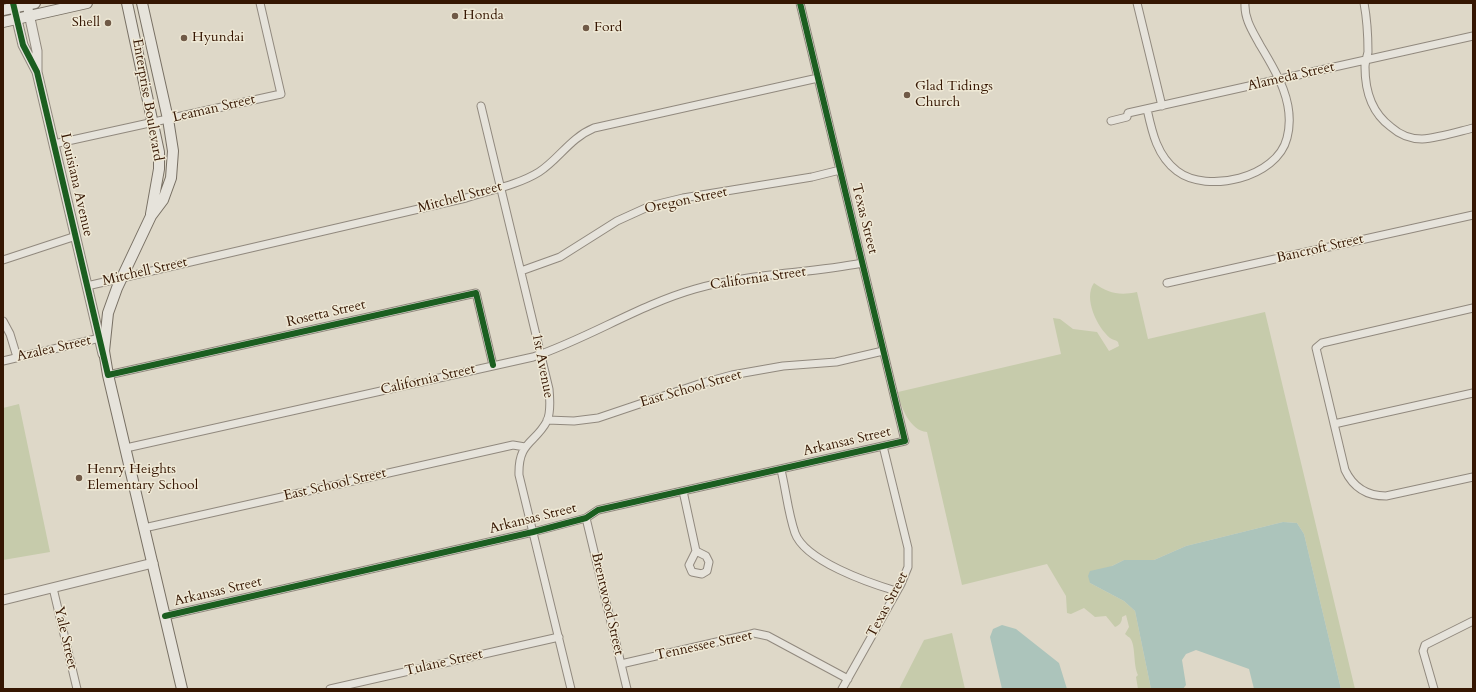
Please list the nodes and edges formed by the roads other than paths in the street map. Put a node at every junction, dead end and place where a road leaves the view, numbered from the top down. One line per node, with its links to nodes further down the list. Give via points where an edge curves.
1 (87, 3): 12 (main road)
2 (127, 3): 25 (main road, Enterprise Boulevard)
3 (142, 3): 23 (main road, Enterprise Boulevard)
4 (260, 3): 23 (street, Leaman Street, via 281,94)
5 (800, 3): 18 (street, Texas Street)
6 (1138, 3): 21 (street)
7 (1245, 3): 19 (street, via 1249,26)
8 (1364, 3): 16 (street, via 1368,24)
9 (30, 4): 10 (main road); 12 (street, Louisiana Avenue)
10 (14, 5): 11 (main road); 13 (street, Louisiana Avenue)
11 (3, 10)
12 (30, 15): 13 (main road); 17 (street, Louisiana Avenue, via 37,50)
13 (17, 19): 14 (main road); 17 (street, Louisiana Avenue, via 23,45)
14 (3, 22)
15 (1473, 36): 16 (street, Alameda Street)
16 (1366, 61): 19 (street, Alameda Street); 26 (street, via 1367,86 1371,102 1394,131 1407,137 1421,139)
17 (37, 72): 27 (street, Louisiana Avenue)
18 (818, 78): 28 (street, Texas Street); 29 (street, Mitchell Street, via 594,128 575,138 538,172)
19 (1280, 80): 21 (street, Alameda Street); 22 (street, via 1285,91 1289,115 1287,141 1278,157 1269,164 1254,173 1238,178 1199,180 1177,171 1157,146)
20 (482, 106): 29 (street, 1st Avenue)
21 (1162, 106): 22 (street, Alameda Street)
22 (1147, 109): 24 (street, Alameda Street)
23 (168, 119): 25 (street, Leaman Street); 31 (main road, Enterprise Boulevard, via 173,152 171,178 163,200)
24 (1111, 121)
25 (153, 123): 27 (street, Leaman Street); 31 (main road, Enterprise Boulevard, via 159,152 159,169)
26 (1473, 128)
27 (54, 144): 32 (street, Louisiana Avenue)
28 (840, 170): 34 (street, Texas Street); 35 (street, Oregon Street, via 650,206 617,221 560,258)
29 (501, 187): 35 (street, 1st Avenue); 36 (street, Mitchell Street, via 453,201)
30 (1473, 215): 37 (street, Bancroft Street)
31 (151, 216): 36 (main road)
32 (76, 236): 33 (street); 38 (street, Louisiana Avenue)
33 (3, 260)
34 (862, 263): 42 (street, Texas Street); 43 (street, California Street, via 811,272 746,278 696,289 651,305)
35 (521, 271): 43 (street, 1st Avenue)
36 (122, 278): 38 (street, Mitchell Street); 41 (main road, via 110,306)
37 (1167, 283)
38 (87, 286): 41 (street, Louisiana Avenue)
39 (1473, 308): 50 (street, via 1316,346)
40 (3, 321): 44 (street)
41 (102, 338): 44 (street, Azalea Street); 47 (main road)
42 (883, 351): 49 (street, East School Street, via 836,362 783,366 732,375 598,418 574,421); 51 (street, Texas Street)
43 (541, 354): 46 (street, California Street); 49 (street, 1st Avenue, via 550,392)
44 (17, 357): 45 (street, Azalea Street)
45 (3, 361)
46 (493, 366): 47 (street, Rosetta Street, via 476,293); 54 (street, California Street)
47 (108, 375): 54 (main road)
48 (1473, 393): 50 (street)
49 (547, 420): 53 (street)
50 (1334, 424): 56 (street, via 1347,475 1360,488 1372,495 1395,494)
51 (905, 441): 52 (street, Arkansas Street)
52 (883, 446): 55 (street, Arkansas Street); 64 (street, Texas Street, via 908,553 905,576)
53 (525, 447): 59 (street, East School Street, via 513,445); 60 (street, via 519,475)
54 (126, 448): 59 (main road)
55 (781, 470): 57 (street, Arkansas Street); 64 (street, via 795,534 810,553 864,582)
56 (1473, 476)
57 (683, 491): 58 (street, Arkansas Street, via 598,510); 61 (street)
58 (586, 518): 60 (street, Arkansas Street); 69 (street, Brentwood Street)
59 (144, 528): 62 (main road)
60 (533, 532): 66 (street, Arkansas Street); 68 (street)
61 (696, 551)
62 (153, 563): 63 (street); 66 (main road)
63 (53, 588): 65 (street); 71 (street, Yale Street)
64 (896, 591): 70 (street, Texas Street)
65 (3, 600)
66 (165, 616): 72 (main road)
67 (1473, 621): 77 (street, via 1425,644 1423,651)
68 (559, 637): 73 (street, Tulane Street); 74 (street)
69 (621, 664): 70 (street, Tennessee Street, via 760,634); 75 (street, Brentwood Street)
70 (848, 679): 76 (street, Texas Street)
71 (77, 689)
72 (182, 689)
73 (330, 689)
74 (571, 689)
75 (627, 689)
76 (842, 689)
77 (1434, 689)

